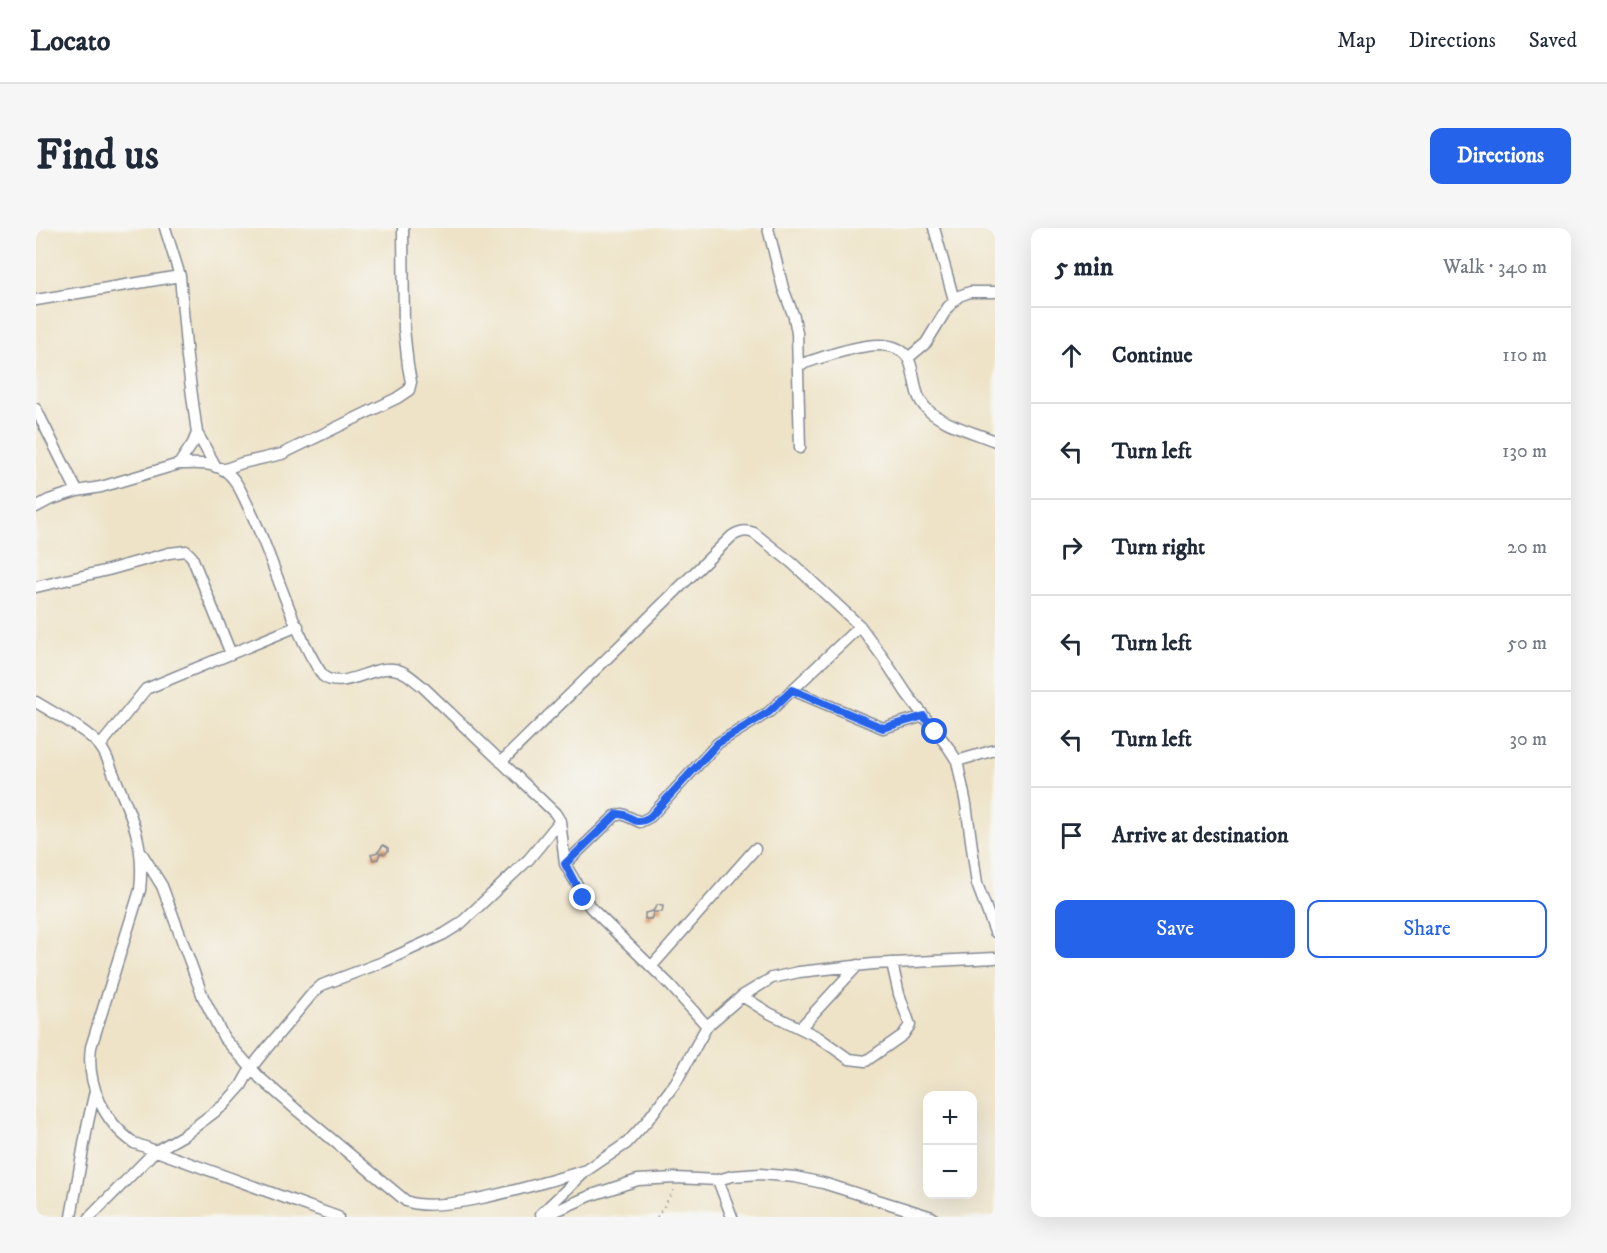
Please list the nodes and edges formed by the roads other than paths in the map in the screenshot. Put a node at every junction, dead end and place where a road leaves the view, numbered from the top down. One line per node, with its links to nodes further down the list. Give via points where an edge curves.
1 (165, 228): 5 (street)
2 (403, 228): 16 (street, via 409,390 282,454)
3 (768, 228): 10 (street, via 794,317)
4 (933, 228): 8 (street)
5 (180, 276): 7 (street); 12 (street)
6 (995, 292): 8 (street, via 970,292)
7 (36, 300)
8 (954, 300): 9 (street, via 927,343)
9 (908, 358): 10 (street, via 893,347 869,344); 13 (street, via 918,395 926,408)
10 (798, 365): 14 (street)
11 (36, 409): 17 (street)
12 (197, 433): 15 (street); 16 (street)
13 (995, 441)
14 (800, 448)
15 (179, 464): 16 (street); 17 (street)
16 (220, 468): 20 (street, via 236,482 258,526)
17 (77, 491): 18 (street)
18 (36, 507)
19 (36, 587): 22 (street, via 186,551 192,557)
20 (298, 626): 22 (street); 29 (street, via 328,679 338,681 389,669 403,672)
21 (860, 626): 23 (street); 25 (street); 29 (street, via 792,562 748,531 739,532)
22 (231, 654): 26 (street, via 146,689)
23 (792, 690): 25 (street, via 883,728); 33 (street, via 769,712 718,743 650,817 640,822 617,814)
24 (36, 702): 26 (street)
25 (924, 716): 28 (street)
26 (100, 746): 32 (street, via 132,815)
27 (995, 750): 28 (street)
28 (957, 761): 34 (street, via 977,884)
29 (501, 762): 30 (street)
30 (560, 821): 33 (street); 42 (street, via 530,859 452,929 383,962 322,985)
31 (755, 849): 38 (street)
32 (141, 851): 42 (street, via 162,886 217,1026); 43 (street, via 140,890 91,1047 89,1063)
33 (565, 864): 38 (street, via 590,907)
34 (995, 932)
35 (995, 958): 36 (street)
36 (892, 963): 37 (street); 41 (street, via 910,1023 903,1035 866,1061 858,1062)
37 (858, 965): 39 (street, via 772,978); 41 (street)
38 (651, 967): 40 (street)
39 (742, 996): 40 (street); 41 (street)
40 (707, 1026): 45 (street, via 676,1082 647,1121 627,1143)
41 (801, 1027)
42 (250, 1068): 44 (street, via 241,1086 208,1119); 45 (street, via 413,1204 436,1205 492,1195)
43 (95, 1091): 44 (street, via 123,1136); 48 (street)
44 (154, 1152): 47 (street); 49 (street)
45 (587, 1170): 50 (street)
46 (718, 1180): 51 (street, via 638,1180); 52 (street); 53 (street, via 760,1174 795,1177)
47 (333, 1216)
48 (71, 1217)
49 (90, 1217)
50 (538, 1217)
51 (543, 1217)
52 (732, 1217)
53 (932, 1217)

